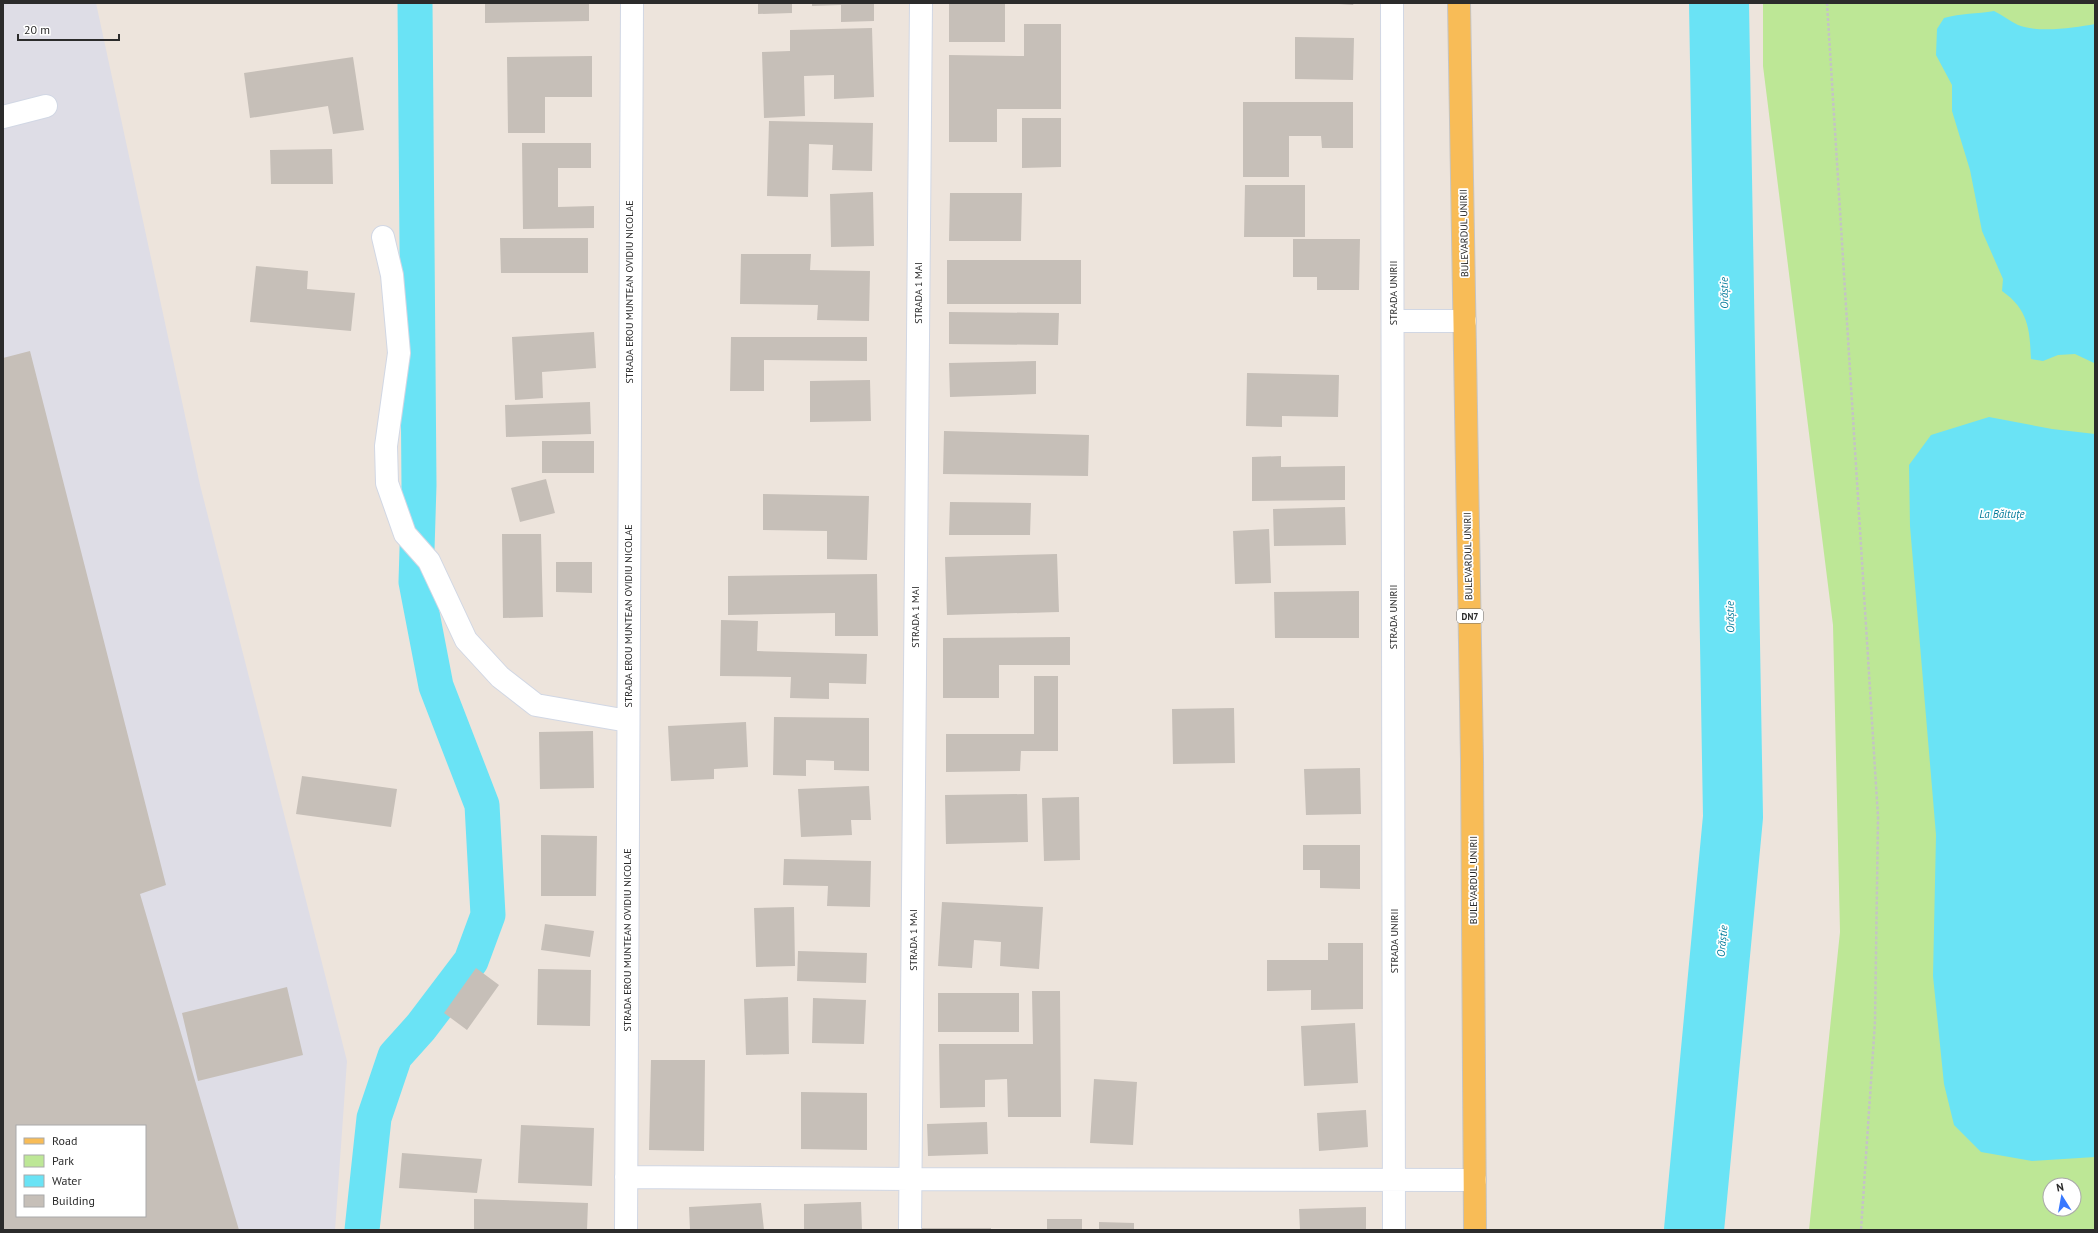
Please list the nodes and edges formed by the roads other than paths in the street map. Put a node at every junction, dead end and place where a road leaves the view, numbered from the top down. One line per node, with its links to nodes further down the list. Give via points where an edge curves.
1 (632, 3): 10 (street, STRADA EROU MUNTEAN OVIDIU NICOLAE)
2 (921, 3): 12 (street, STRADA 1 MAI)
3 (1392, 3): 8 (street, STRADA UNIRII)
4 (1460, 3): 9 (main road, BULEVARDUL UNIRII / DN7)
5 (46, 106): 6 (street)
6 (3, 117)
7 (383, 237): 10 (street, via 392,275 399,353 386,446 387,483 405,534 429,561 466,640 500,677 536,705)
8 (1393, 321): 9 (street); 13 (street, STRADA UNIRII)
9 (1465, 321): 14 (main road, BULEVARDUL UNIRII / DN7)
10 (628, 721): 11 (street, STRADA EROU MUNTEAN OVIDIU NICOLAE)
11 (626, 1177): 12 (street); 15 (street, STRADA EROU MUNTEAN OVIDIU NICOLAE)
12 (911, 1179): 13 (street); 16 (street, STRADA 1 MAI)
13 (1394, 1180): 14 (street); 17 (street, STRADA UNIRII)
14 (1475, 1180): 18 (main road, BULEVARDUL UNIRII / DN7)
15 (626, 1230)
16 (910, 1230)
17 (1394, 1230)
18 (1475, 1230)

